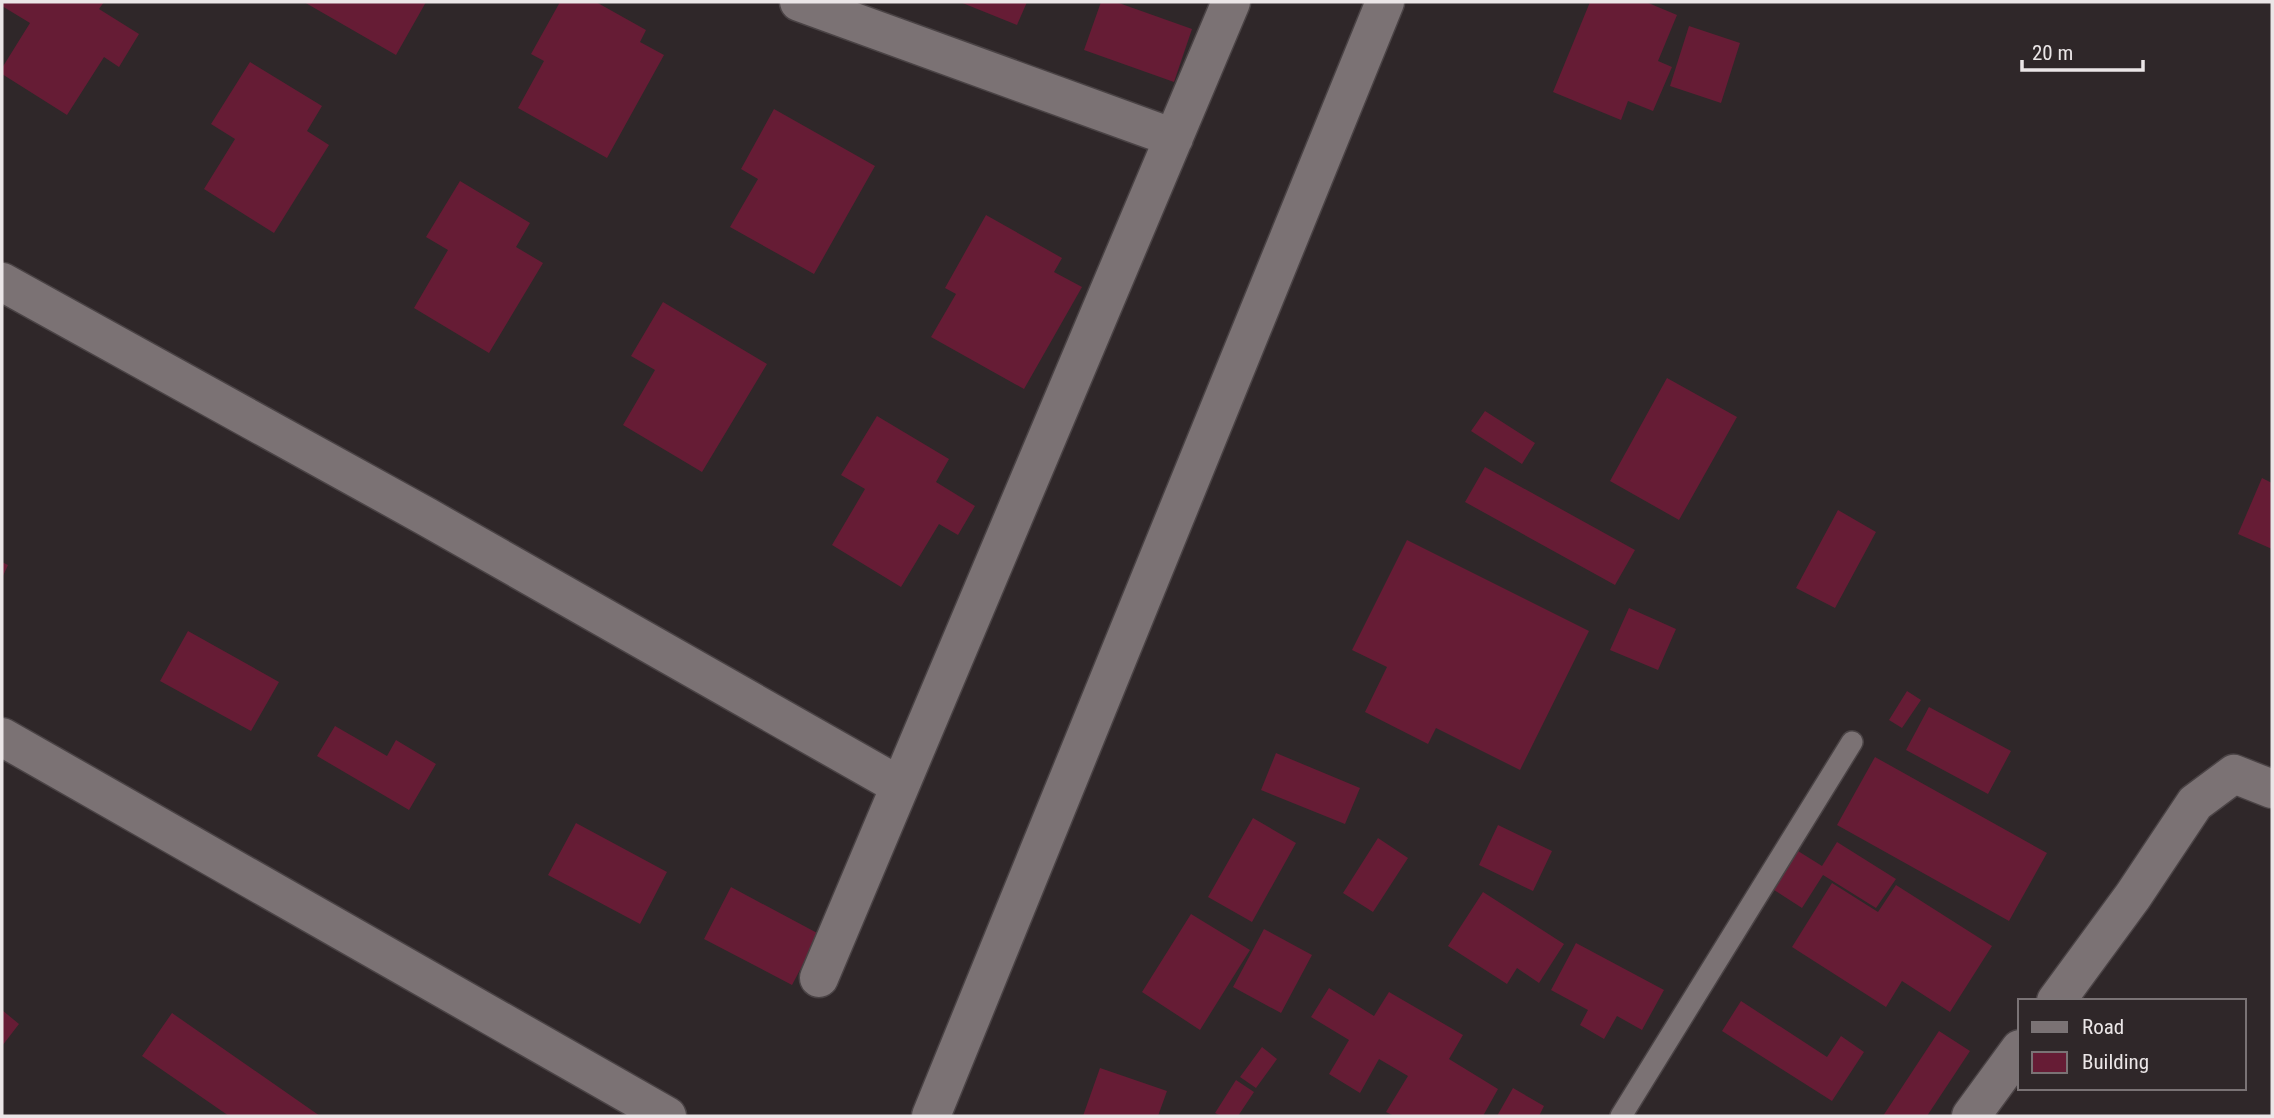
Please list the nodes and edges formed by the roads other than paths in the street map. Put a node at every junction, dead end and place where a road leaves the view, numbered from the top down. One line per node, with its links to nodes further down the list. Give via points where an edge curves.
1 (799, 2): 4 (street)
2 (1231, 2): 4 (street)
3 (1384, 2): 14 (street)
4 (1174, 138): 8 (street)
5 (2, 282): 8 (street, via 428,517)
6 (2, 737): 13 (street)
7 (1852, 742): 15 (lane)
8 (900, 786): 10 (street)
9 (2272, 789): 11 (street, via 2234,774 2194,803)
10 (819, 978)
11 (2057, 999)
12 (2018, 1052): 16 (street)
13 (667, 1116)
14 (931, 1116)
15 (1621, 1116)
16 (1971, 1116)

